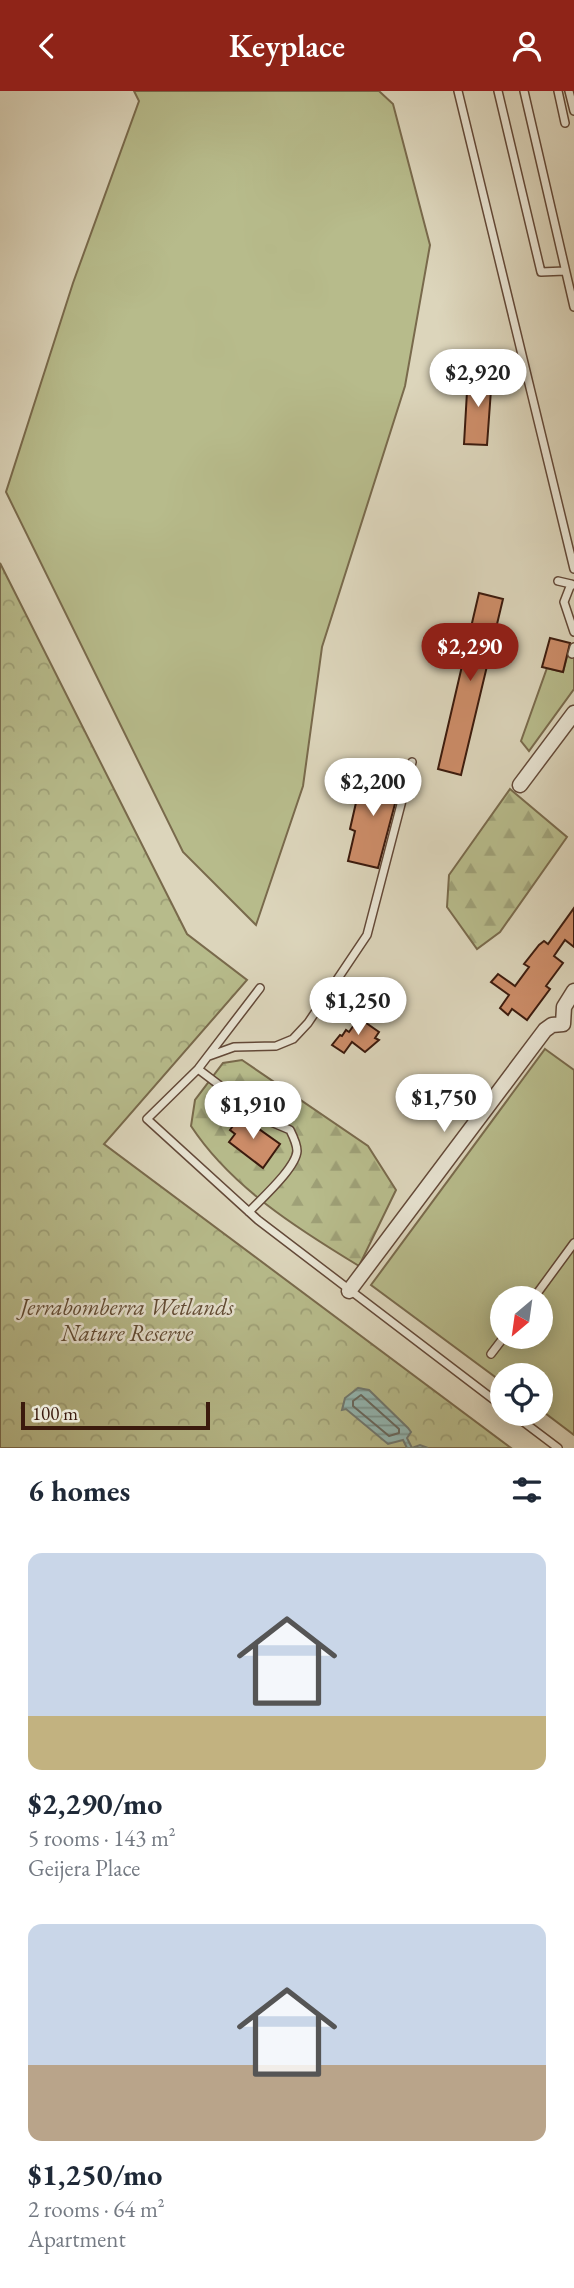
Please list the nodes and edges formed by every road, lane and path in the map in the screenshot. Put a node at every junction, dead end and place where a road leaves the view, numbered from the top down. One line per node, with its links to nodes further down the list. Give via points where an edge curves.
1 (458, 91): 10 (lane)
2 (498, 91): 8 (lane, via 541,272)
3 (524, 91): 8 (lane)
4 (558, 91): 7 (lane)
5 (569, 91): 6 (lane)
6 (574, 111)
7 (565, 123)
8 (565, 271): 9 (lane)
9 (574, 307)
10 (574, 569)
11 (558, 581): 12 (lane)
12 (572, 585): 13 (lane, via 564,602)
13 (570, 610): 14 (lane)
14 (574, 632)
15 (574, 713): 17 (street)
16 (412, 762): 21 (lane, via 368,935 308,1023 293,1039 276,1047 234,1048)
17 (520, 785)
18 (260, 988): 21 (lane)
19 (574, 991): 20 (street, via 565,1005)
20 (568, 1027): 26 (street, via 550,1025 540,1035)
21 (208, 1056): 22 (lane)
22 (198, 1069): 23 (lane, via 147,1119); 23 (lane, via 264,1119 290,1130 294,1138 297,1152 290,1167)
23 (249, 1212): 26 (lane)
24 (574, 1243): 25 (lane)
25 (543, 1286)
26 (349, 1291): 29 (lane)
27 (495, 1349): 28 (lane)
28 (491, 1354)
29 (490, 1397)
30 (529, 1426): 31 (lane)
31 (558, 1448)

